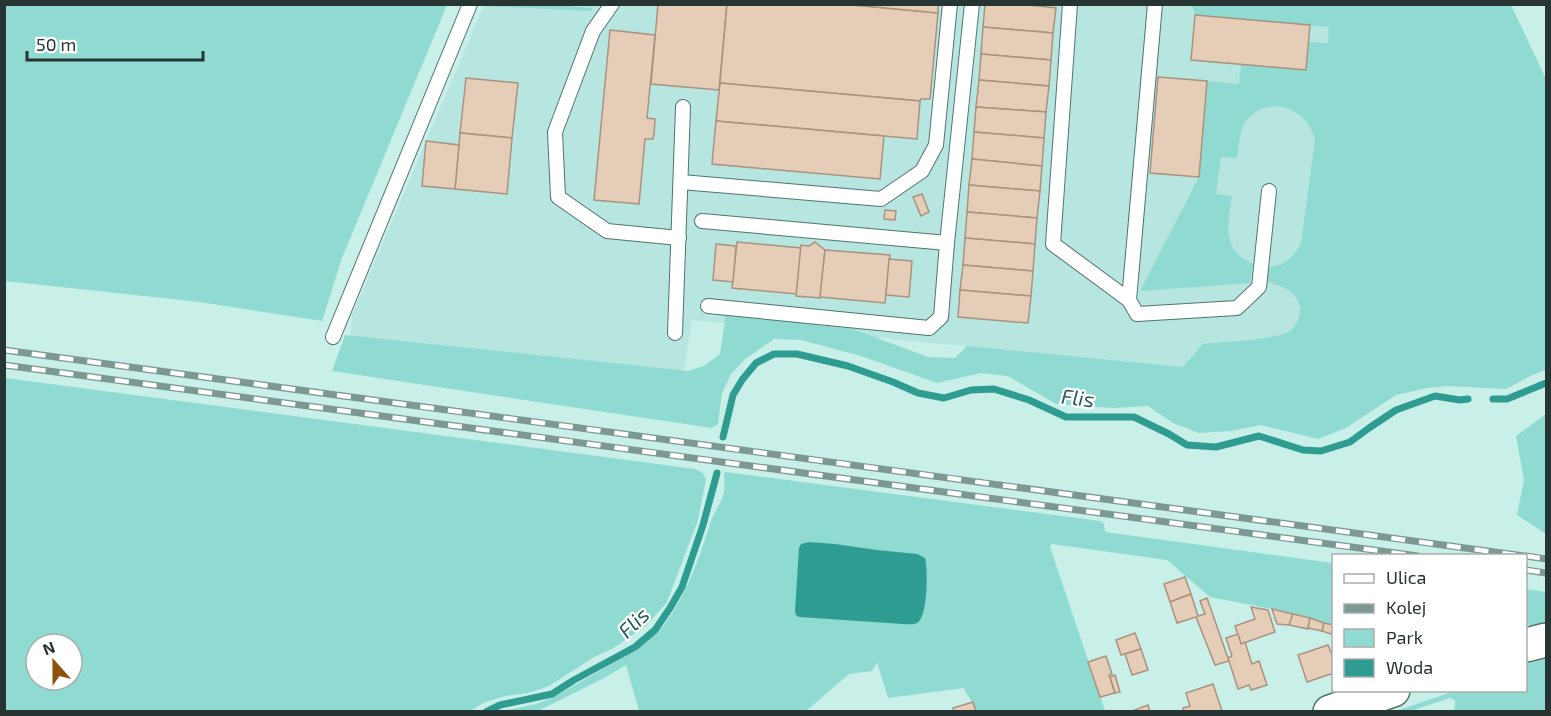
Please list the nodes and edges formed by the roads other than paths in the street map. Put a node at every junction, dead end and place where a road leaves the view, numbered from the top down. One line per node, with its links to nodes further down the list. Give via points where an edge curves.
1 (470, 4): 16 (lane)
2 (612, 4): 11 (lane, via 592,31 555,132 558,197 607,231)
3 (950, 4): 8 (lane, via 936,145 922,171 881,199)
4 (972, 4): 12 (lane)
5 (1070, 4): 13 (lane, via 1053,244)
6 (1155, 4): 13 (lane)
7 (683, 107): 8 (lane)
8 (681, 182): 11 (lane)
9 (1269, 191): 13 (lane, via 1259,287 1237,308 1137,314)
10 (702, 221): 12 (lane)
11 (679, 238): 15 (lane)
12 (947, 243): 14 (lane, via 941,317 929,328)
13 (1129, 300)
14 (708, 306)
15 (675, 333)
16 (333, 337)
17 (1546, 640): 18 (street)
18 (1527, 645)
19 (1387, 692): 20 (street)
20 (1330, 711)

